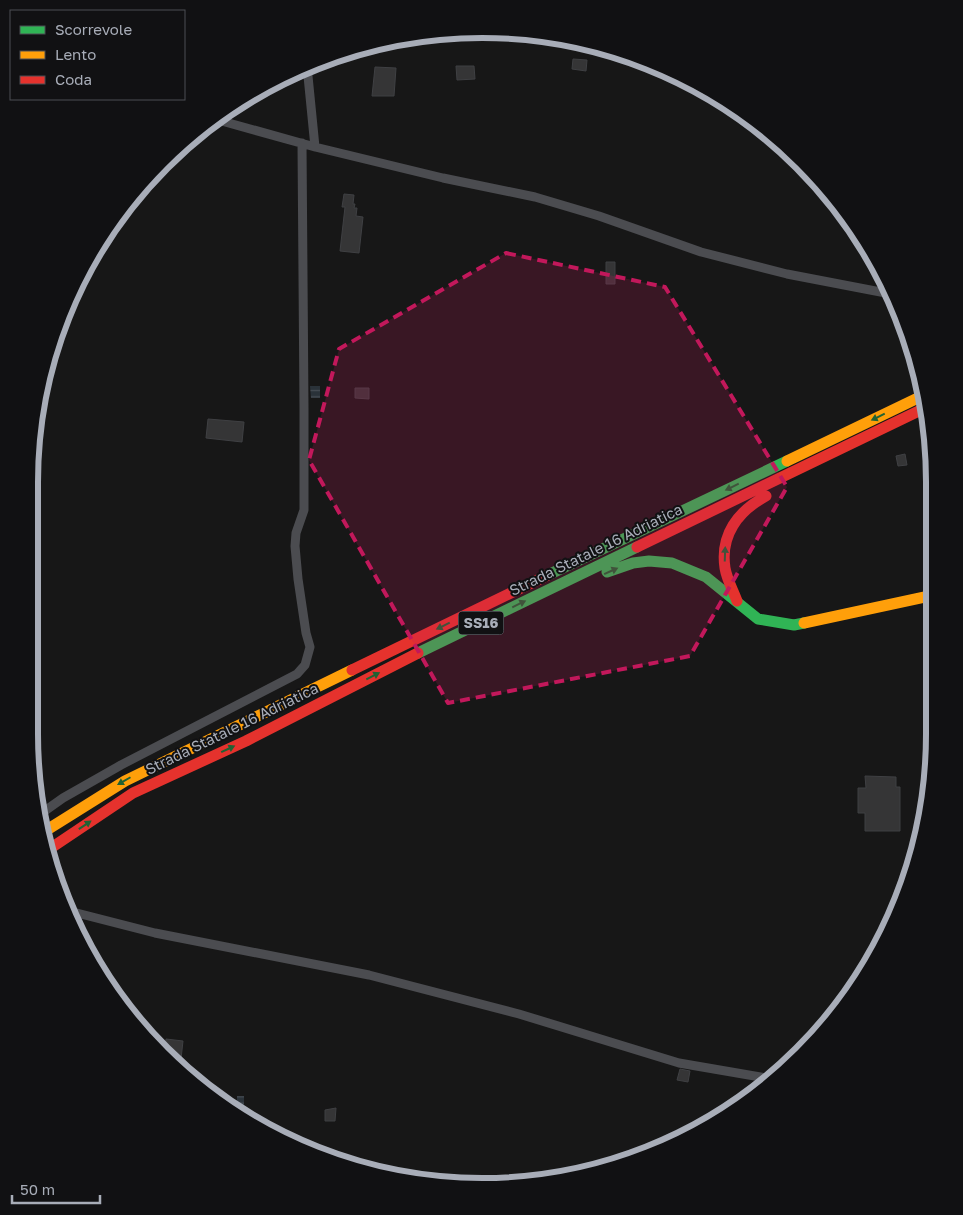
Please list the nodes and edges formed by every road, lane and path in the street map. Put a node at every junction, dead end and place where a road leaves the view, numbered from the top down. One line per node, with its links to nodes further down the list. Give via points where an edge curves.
1 (308, 73): 4 (street)
2 (222, 121): 3 (street)
3 (302, 143): 4 (street); 12 (street, via 304,510 295,546 310,647 305,665 297,674 120,765)
4 (314, 147): 5 (street, via 535,197 702,252 787,274)
5 (883, 293)
6 (918, 398): 13 (highway, Strada Statale 16 Adriatica / SS16, one-way to 13, via 243,722 125,781)
7 (920, 411): 11 (highway, Strada Statale 16 Adriatica / SS16, one-way to 7)
8 (920, 413): 10 (highway, one-way to 8, via 725,568 724,551 728,534 744,508 900,431)
9 (926, 598): 10 (highway, via 794,625 758,619)
10 (736, 601): 11 (highway, one-way to 10, via 465,641 614,569 633,563 672,563 690,569)
11 (422, 651): 14 (highway, Strada Statale 16 Adriatica / SS16, one-way to 11, via 133,793 246,741)
12 (45, 812)
13 (48, 829)
14 (53, 847)
15 (75, 913): 16 (street, via 155,933 369,975 519,1014 679,1064)
16 (762, 1077)

